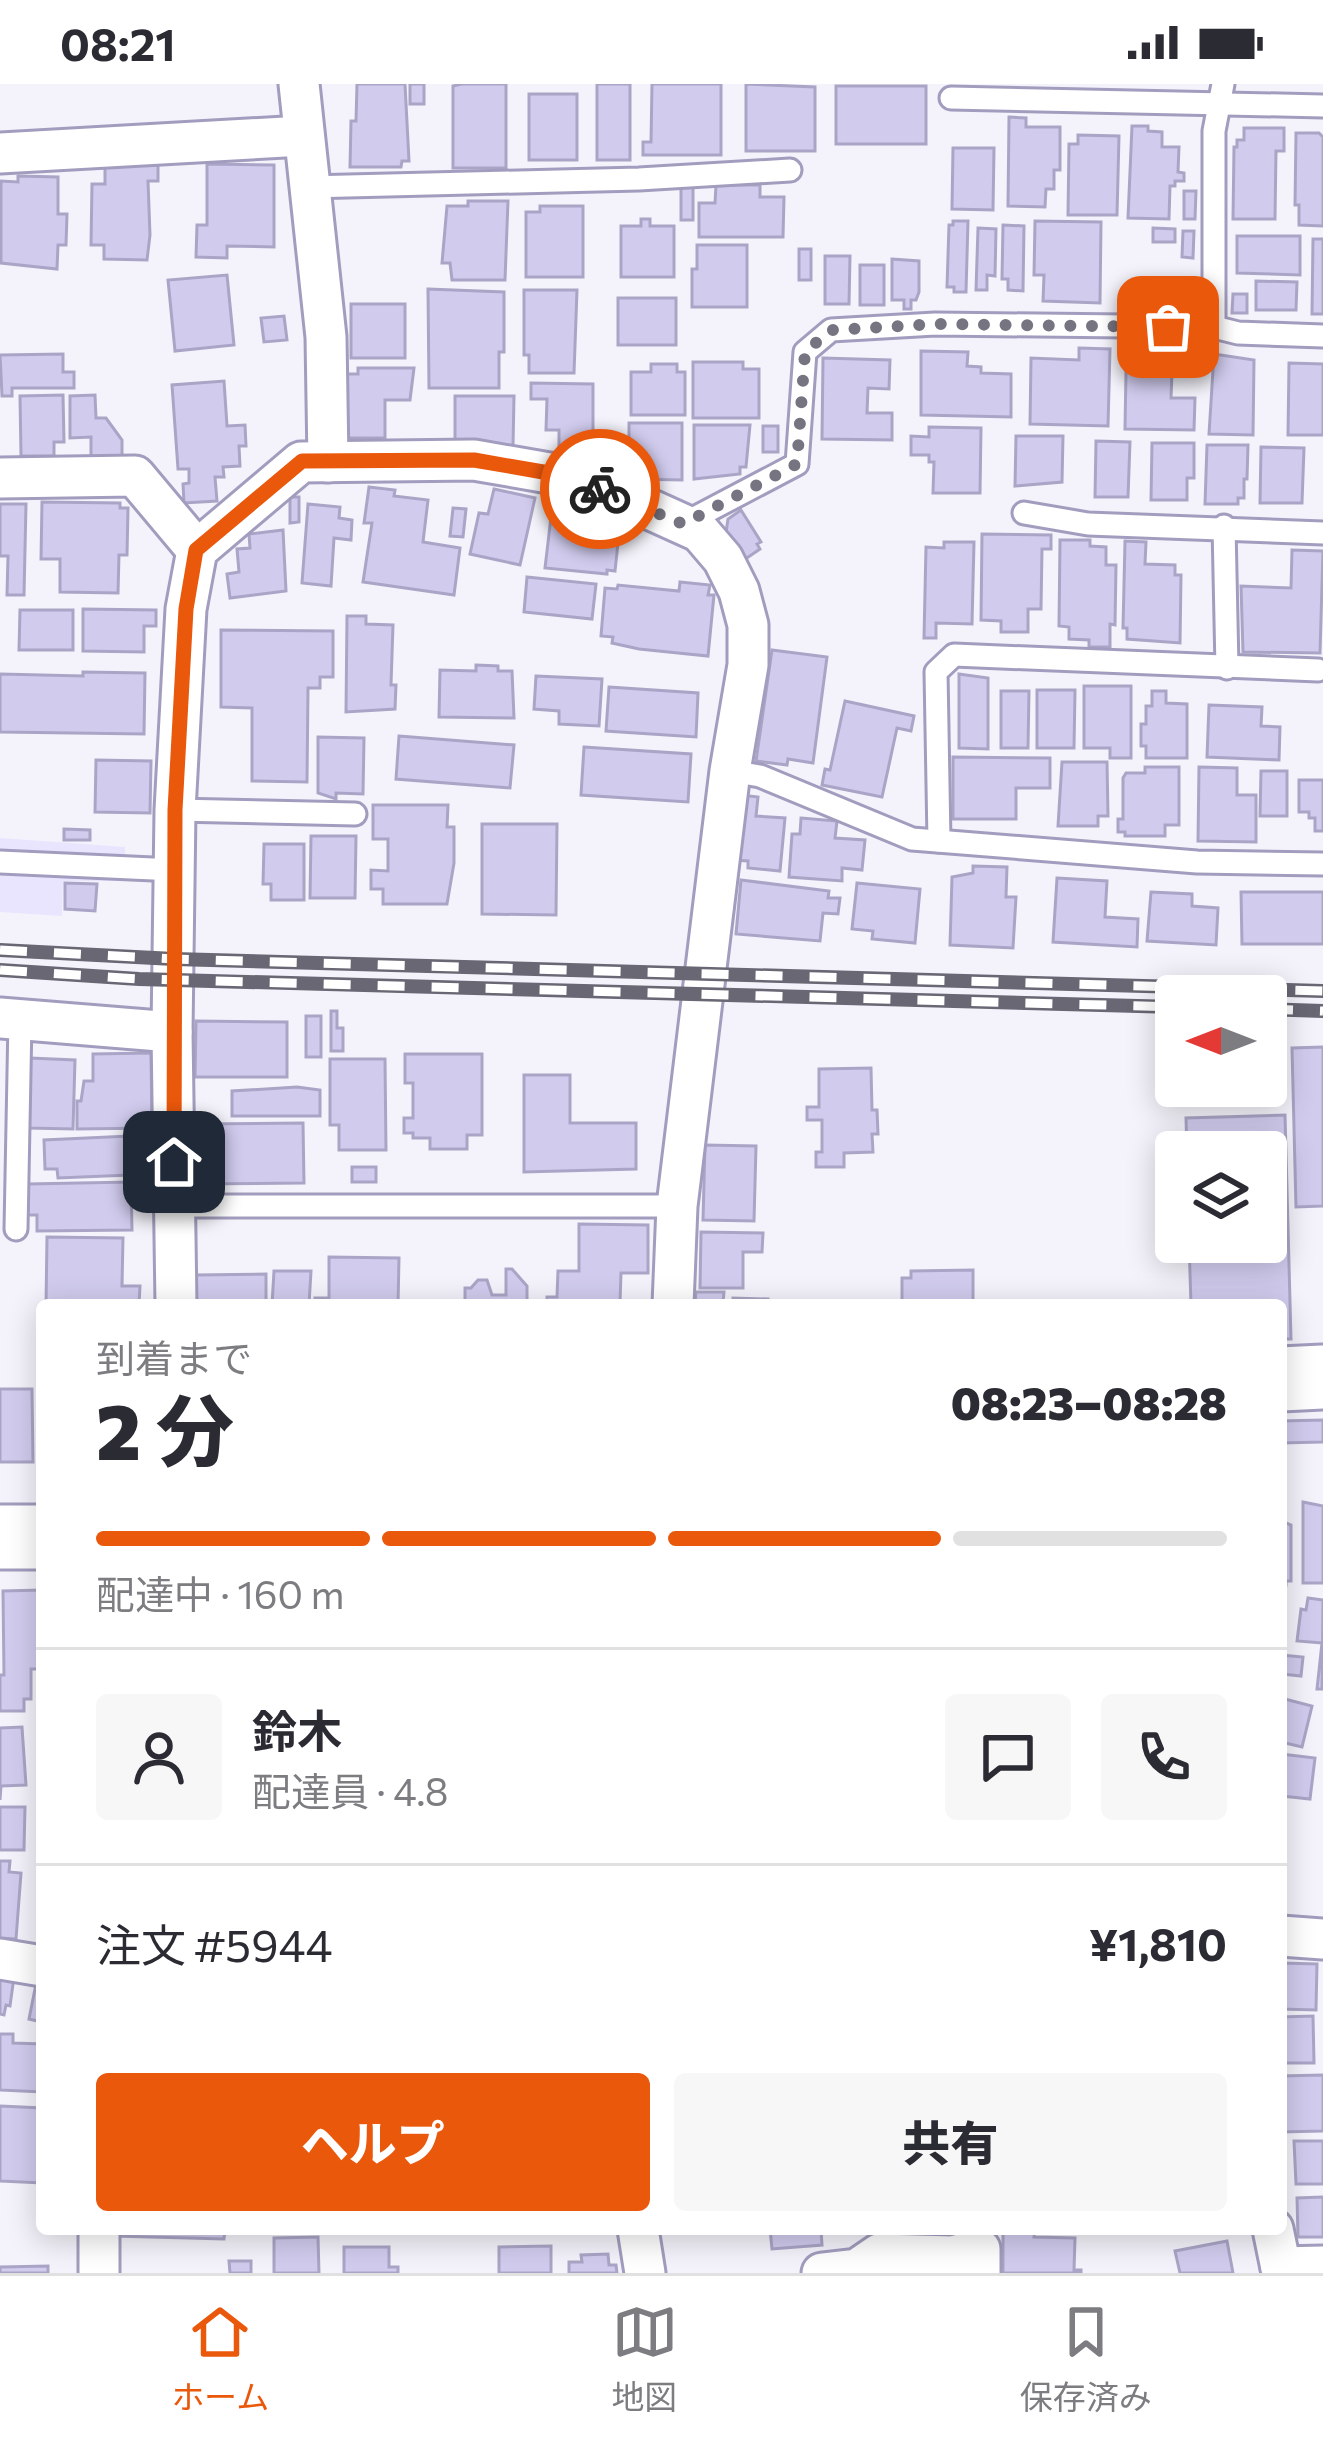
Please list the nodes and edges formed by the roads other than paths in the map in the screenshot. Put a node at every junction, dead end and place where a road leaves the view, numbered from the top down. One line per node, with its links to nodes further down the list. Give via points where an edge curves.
1 (299, 84): 5 (street)
2 (1222, 94): 3 (lane); 4 (lane); 9 (lane, via 1214,131)
3 (951, 98)
4 (1323, 106)
5 (303, 136): 6 (street); 8 (street)
6 (0, 153)
7 (790, 170): 8 (lane)
8 (307, 187): 11 (street, via 326,337)
9 (1214, 327): 10 (lane); 14 (lane, via 831,330 805,352 797,464)
10 (1323, 336)
11 (328, 462): 14 (street, via 474,460 616,494); 17 (street, via 302,461)
12 (0, 478): 17 (street, via 135,476)
13 (1024, 513): 15 (lane, via 1088,524)
14 (683, 524): 20 (street, via 723,560 748,625)
15 (1224, 526): 16 (lane); 18 (lane)
16 (1323, 532)
17 (196, 550): 21 (street)
18 (1226, 668): 19 (lane); 23 (lane, via 953,655 936,672)
19 (1318, 670)
20 (730, 770): 23 (lane); 30 (street)
21 (175, 810): 22 (lane); 26 (street)
22 (355, 814)
23 (939, 841): 25 (lane)
24 (0, 862): 26 (lane)
25 (1323, 864)
26 (175, 870): 28 (street)
27 (10, 1019): 28 (street); 31 (lane)
28 (172, 1032): 29 (street)
29 (175, 1206): 30 (lane); 32 (street)
30 (677, 1206): 33 (street)
31 (16, 1229)
32 (176, 1299)
33 (674, 1299)
34 (1323, 1377): 35 (main road)
35 (1287, 1379)
36 (0, 1538): 37 (main road)
37 (36, 1538)
38 (1287, 1936): 39 (street)
39 (1323, 1939)
40 (0, 1958): 41 (street)
41 (36, 1965)
42 (99, 2235): 48 (street)
43 (639, 2235): 49 (street)
44 (980, 2250): 47 (street, via 879,2254)
45 (1279, 2256): 46 (street)
46 (1323, 2266)
47 (845, 2272)
48 (99, 2273)
49 (645, 2273)

